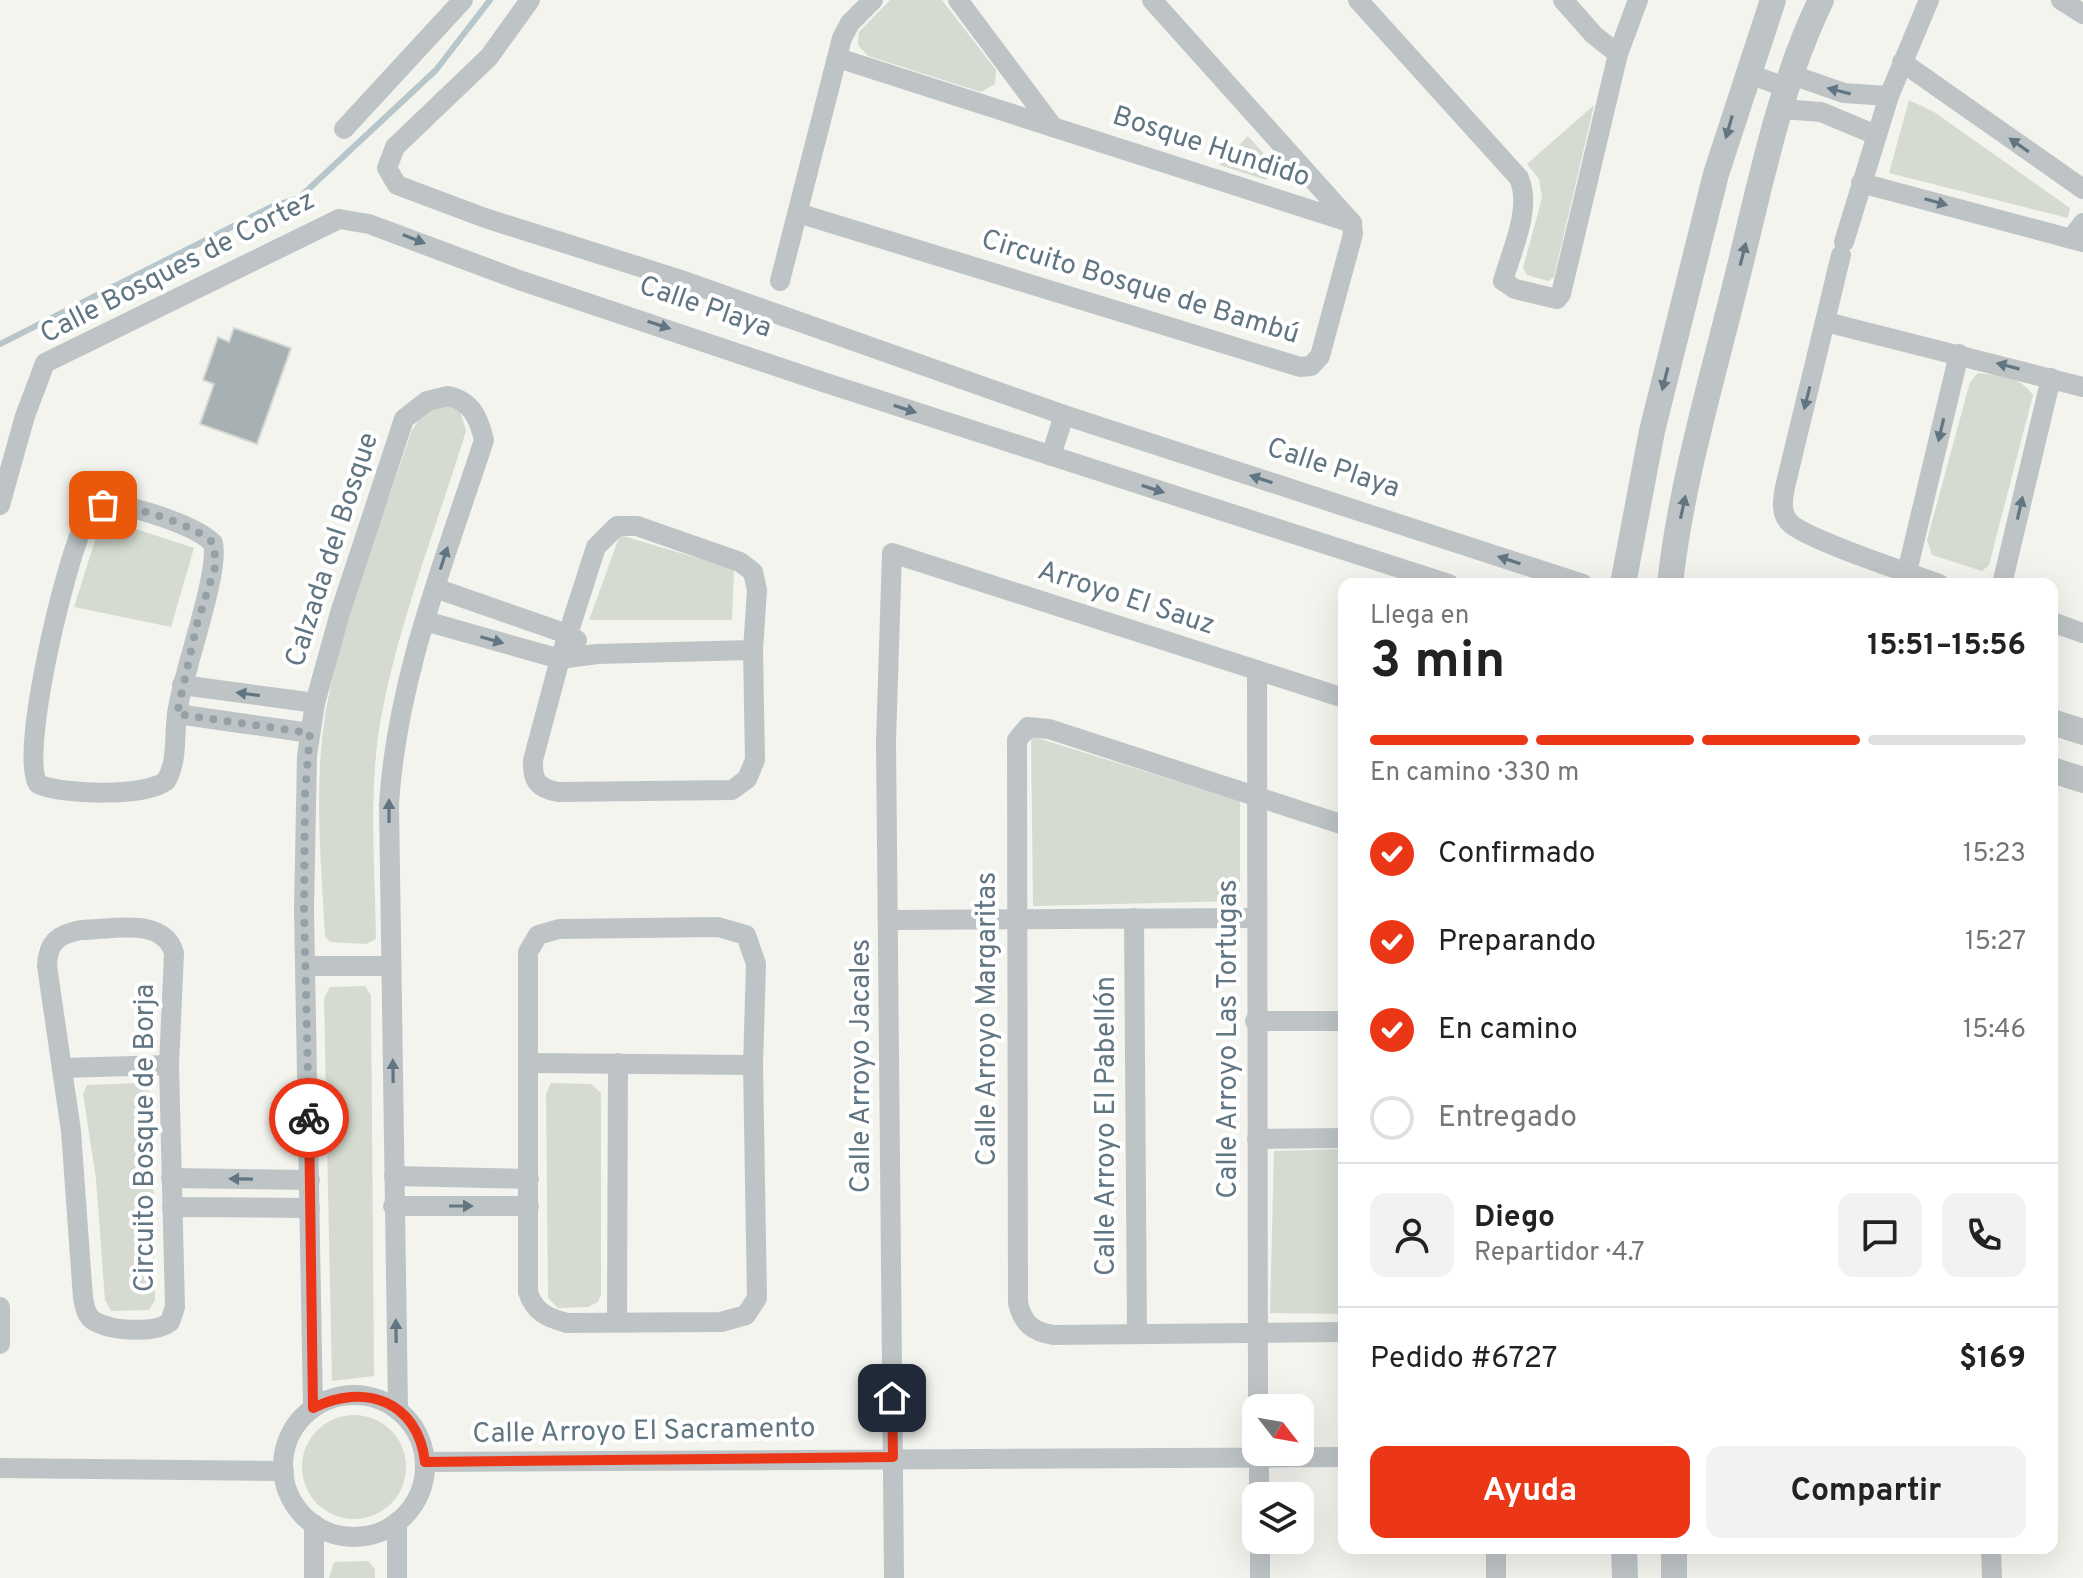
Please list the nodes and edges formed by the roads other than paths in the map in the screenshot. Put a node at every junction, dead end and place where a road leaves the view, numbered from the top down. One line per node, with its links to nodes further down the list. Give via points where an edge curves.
1 (463, 0): 22 (street)
2 (530, 0): 35 (street, Calle Playa, via 489,57 395,147 387,168 397,185)
3 (873, 0): 16 (street, via 850,23)
4 (958, 0): 21 (street)
5 (1152, 0): 28 (street)
6 (1358, 0): 15 (street, via 1519,178 1525,193 1523,212 1503,281 1548,299 1561,294)
7 (1563, 0): 15 (street)
8 (1638, 0): 15 (street)
9 (1773, 0): 18 (street)
10 (1785, 0): 13 (street)
11 (1929, 0): 17 (street)
12 (2061, 0): 14 (street)
13 (1818, 7): 19 (street)
14 (2083, 14)
15 (1618, 54)
16 (838, 58): 21 (street, Bosque Hundido); 26 (street)
17 (1902, 62): 20 (street); 25 (street, one-way to 17)
18 (1746, 73): 19 (street); 41 (street, one-way to 41, via 1652,431)
19 (1787, 91): 20 (street, one-way to 19); 23 (street); 42 (street, one-way to 19, via 1697,439)
20 (1889, 96): 23 (street)
21 (1053, 127): 28 (street, Bosque Hundido)
22 (344, 129)
23 (1876, 135): 24 (street)
24 (1861, 183): 29 (street, one-way to 29); 31 (street)
25 (2083, 189)
26 (798, 213): 28 (street, Circuito Bosque de Bambú, via 1300,367 1311,366 1320,356); 30 (street)
27 (339, 219): 36 (street, Calle Playa, one-way to 36, via 395,232 526,283); 37 (street, Calle Bosques de Cortez, via 45,363)
28 (1352, 223)
29 (2079, 235)
30 (780, 281)
31 (1826, 322): 32 (street); 43 (street, one-way to 43, via 1785,487 1785,516 1812,536)
32 (1959, 354): 33 (street, one-way to 32); 44 (street, one-way to 44)
33 (2051, 378): 34 (street); 45 (street, one-way to 33)
34 (2083, 387)
35 (1064, 415): 36 (street); 40 (street, Calle Playa, one-way to 35)
36 (1051, 456): 39 (street, Calle Playa, one-way to 39)
37 (0, 505)
38 (892, 553): 54 (street, Arroyo El Sauz); 69 (street, Calle Arroyo Jacales, via 886,741)
39 (1430, 578)
40 (1565, 578)
41 (1624, 578)
42 (1671, 578)
43 (1920, 578)
44 (1925, 578)
45 (2003, 578)
46 (435, 588): 47 (street, Calzada del Bosque); 50 (street); 57 (street, Calzada del Bosque, one-way to 57, via 484,440 472,410 448,396 427,401 404,419)
47 (425, 621): 53 (street, one-way to 53); 71 (street, Calzada del Bosque, one-way to 47, via 392,756)
48 (2058, 624): 49 (street)
49 (2083, 633)
50 (567, 634): 51 (street, via 596,547 610,530 626,525 748,566 757,579); 52 (street); 53 (street)
51 (753, 650): 52 (street); 53 (street, via 755,760 747,779 722,791 558,792 538,785 533,760)
52 (597, 654): 53 (street)
53 (560, 659)
54 (1257, 670): 56 (street, Arroyo El Sauz); 64 (street, Calle Arroyo Las Tortugas)
55 (182, 685): 57 (street, one-way to 55); 58 (street); 58 (street, via 216,564 213,543 139,511 103,505 81,530 54,627 32,754 33,777 61,792 160,786 174,762)
56 (1338, 696)
57 (315, 703): 61 (street, Calzada del Bosque)
58 (177, 714): 61 (street)
59 (2058, 724): 60 (street)
60 (2083, 732)
61 (310, 733): 70 (street, Calzada del Bosque, via 305,793)
62 (2058, 772): 63 (street)
63 (2083, 780)
64 (1256, 798): 65 (street, Calle Arroyo Margaritas); 67 (street, Calle Arroyo Las Tortugas); 68 (street, Calle Arroyo Margaritas, via 1049,729 1028,727 1014,750)
65 (1338, 823)
66 (1134, 918): 67 (street); 68 (street); 93 (street, Calle Arroyo El Pabellón)
67 (1256, 918): 72 (street, Calle Arroyo Las Tortugas)
68 (1015, 919): 69 (street); 93 (street, Calle Arroyo Margaritas, via 1020,1312 1028,1326 1044,1334)
69 (890, 920): 100 (street, Calle Arroyo Jacales)
70 (307, 966): 71 (street); 84 (street, Calzada del Bosque)
71 (391, 966): 81 (street, Calzada del Bosque, one-way to 71)
72 (1255, 1021): 73 (street); 80 (street, Calle Arroyo Las Tortugas)
73 (1338, 1021)
74 (529, 1063): 75 (street); 77 (street, via 526,962 538,935 559,929 718,927 746,935 755,952); 83 (street)
75 (618, 1063): 77 (street); 90 (street)
76 (169, 1065): 78 (street); 78 (street, Circuito Bosque de Borja, via 174,953 167,937 143,929 81,930 56,938 48,956); 82 (street, Circuito Bosque de Borja)
77 (753, 1065): 90 (street, via 758,1286 752,1309 721,1322)
78 (62, 1068): 87 (street, Circuito Bosque de Borja, via 83,1298 92,1320 157,1329 170,1322 175,1295)
79 (1338, 1138): 80 (street)
80 (1257, 1139): 91 (street, Calle Arroyo Las Tortugas)
81 (394, 1176): 83 (street); 85 (street, Calzada del Bosque)
82 (171, 1178): 84 (street, one-way to 82); 87 (street, Circuito Bosque de Borja)
83 (529, 1179): 86 (street)
84 (310, 1180): 88 (street, Calzada del Bosque)
85 (393, 1206): 86 (street, one-way to 86); 97 (street, Calzada del Bosque, one-way to 85)
86 (529, 1206): 90 (street, via 528,1292 536,1309 567,1323)
87 (172, 1207): 88 (street)
88 (310, 1208): 96 (street, Calzada del Bosque)
89 (0, 1307): 94 (street)
90 (617, 1322)
91 (1257, 1332): 92 (street, Calle Arroyo Margaritas); 93 (street, Calle Arroyo Margaritas); 95 (street, Calle Arroyo Las Tortugas)
92 (1338, 1332)
93 (1137, 1333)
94 (0, 1344)
95 (1258, 1394)
96 (313, 1408): 97 (street, via 356,1394); 104 (street, via 290,1436)
97 (398, 1409): 102 (street, via 413,1425)
98 (1242, 1454): 100 (street, Calle Arroyo El Sacramento)
99 (1314, 1456): 101 (street, Calle Arroyo El Sacramento)
100 (893, 1457): 102 (street, Calle Arroyo El Sacramento); 114 (street, Calle Arroyo Jacales)
101 (1338, 1457)
102 (425, 1462): 105 (street, via 422,1489)
103 (0, 1468): 104 (street)
104 (284, 1471): 106 (street, via 288,1492)
105 (397, 1522): 106 (street, via 365,1536 338,1534); 113 (street)
106 (314, 1524): 112 (street)
107 (1260, 1554): 115 (street)
108 (1496, 1554): 116 (street)
109 (1624, 1554): 117 (street)
110 (1674, 1554): 118 (street)
111 (1991, 1554): 119 (street)
112 (314, 1578)
113 (397, 1578)
114 (894, 1578)
115 (1260, 1578)
116 (1496, 1578)
117 (1625, 1578)
118 (1674, 1578)
119 (1992, 1578)

